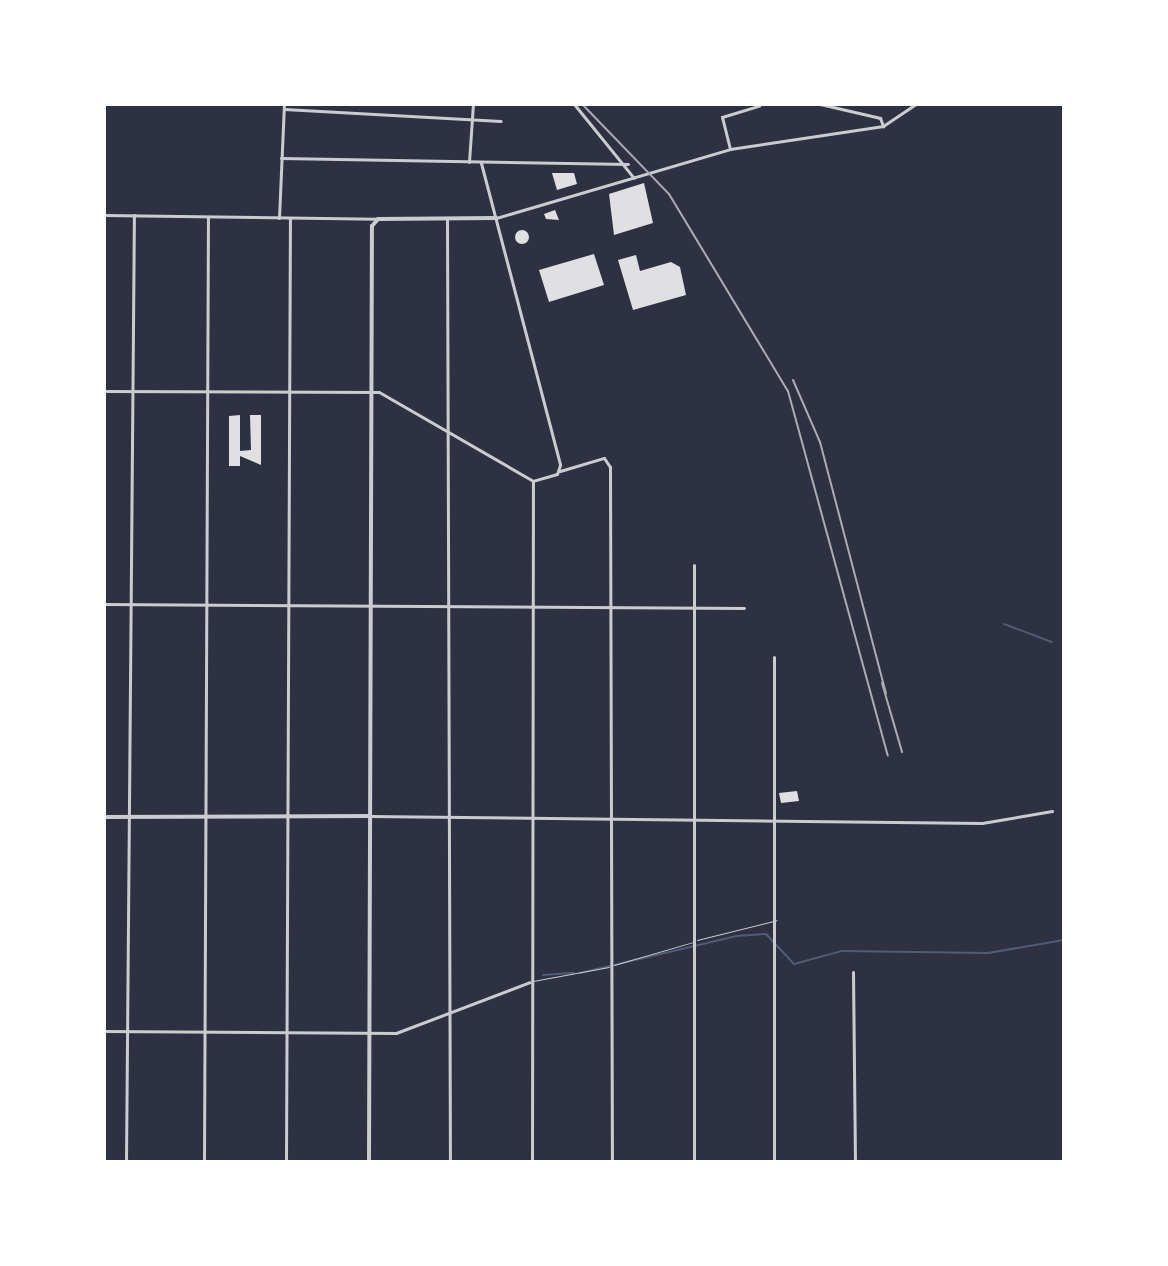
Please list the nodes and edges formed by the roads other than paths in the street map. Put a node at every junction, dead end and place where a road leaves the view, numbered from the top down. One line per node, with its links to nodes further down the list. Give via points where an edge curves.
1 (473, 104): 7 (street)
2 (574, 104): 14 (street)
3 (820, 104): 9 (street, via 880,118)
4 (916, 104): 9 (street)
5 (284, 106): 7 (street); 11 (street)
6 (759, 106): 10 (street, via 722,117)
7 (471, 120): 8 (street); 12 (street)
8 (501, 121)
9 (883, 126): 10 (street)
10 (730, 149): 15 (street)
11 (281, 158): 12 (street); 19 (street)
12 (469, 162): 13 (street)
13 (481, 163): 14 (street); 21 (street)
14 (628, 164): 15 (street)
15 (635, 179): 21 (street)
16 (104, 215): 17 (street)
17 (134, 215): 18 (street); 25 (street)
18 (208, 218): 19 (street); 27 (street)
19 (279, 218): 20 (street)
20 (290, 218): 22 (street); 28 (street)
21 (496, 218): 23 (street); 30 (street)
22 (378, 219): 23 (street); 26 (street, via 372,226)
23 (447, 219): 29 (street)
24 (104, 391): 25 (street)
25 (130, 391): 27 (street); 34 (street)
26 (370, 391): 28 (street); 29 (street); 37 (street)
27 (208, 392): 28 (street); 35 (street)
28 (289, 392): 36 (street)
29 (451, 430): 31 (street, via 497,466); 38 (street)
30 (560, 471): 31 (street); 40 (street, via 604,458)
31 (533, 481): 39 (street)
32 (694, 565): 42 (street)
33 (104, 604): 34 (street)
34 (129, 604): 35 (street); 48 (street)
35 (208, 604): 36 (street); 49 (street)
36 (287, 606): 37 (street); 50 (street)
37 (369, 606): 38 (street); 45 (street)
38 (451, 606): 39 (street); 46 (street)
39 (532, 607): 40 (street); 51 (street)
40 (612, 607): 42 (street); 52 (street)
41 (744, 608): 42 (street)
42 (694, 609): 54 (street)
43 (774, 657): 53 (street)
44 (1052, 811): 53 (street, via 982,823)
45 (369, 816): 46 (street); 50 (street); 63 (street)
46 (452, 816): 51 (street); 60 (street)
47 (104, 817): 48 (street)
48 (127, 817): 49 (street); 62 (street)
49 (205, 817): 50 (street); 64 (street)
50 (286, 817): 65 (street)
51 (532, 817): 52 (street); 59 (street)
52 (613, 818): 54 (street); 57 (street)
53 (775, 818): 54 (street); 55 (street)
54 (694, 819): 56 (street)
55 (777, 920): 56 (lane); 74 (street)
56 (694, 941): 57 (lane); 73 (street)
57 (608, 968): 59 (lane); 72 (street)
58 (853, 972): 75 (street)
59 (531, 982): 60 (street); 71 (street)
60 (450, 1010): 63 (street, via 396,1033); 70 (street)
61 (104, 1031): 62 (street)
62 (126, 1032): 64 (street); 66 (street)
63 (368, 1032): 65 (street); 69 (street)
64 (203, 1033): 65 (street); 67 (street)
65 (285, 1034): 68 (street)
66 (126, 1162)
67 (204, 1162)
68 (286, 1162)
69 (369, 1162)
70 (450, 1162)
71 (532, 1162)
72 (612, 1162)
73 (694, 1162)
74 (774, 1162)
75 (855, 1162)

